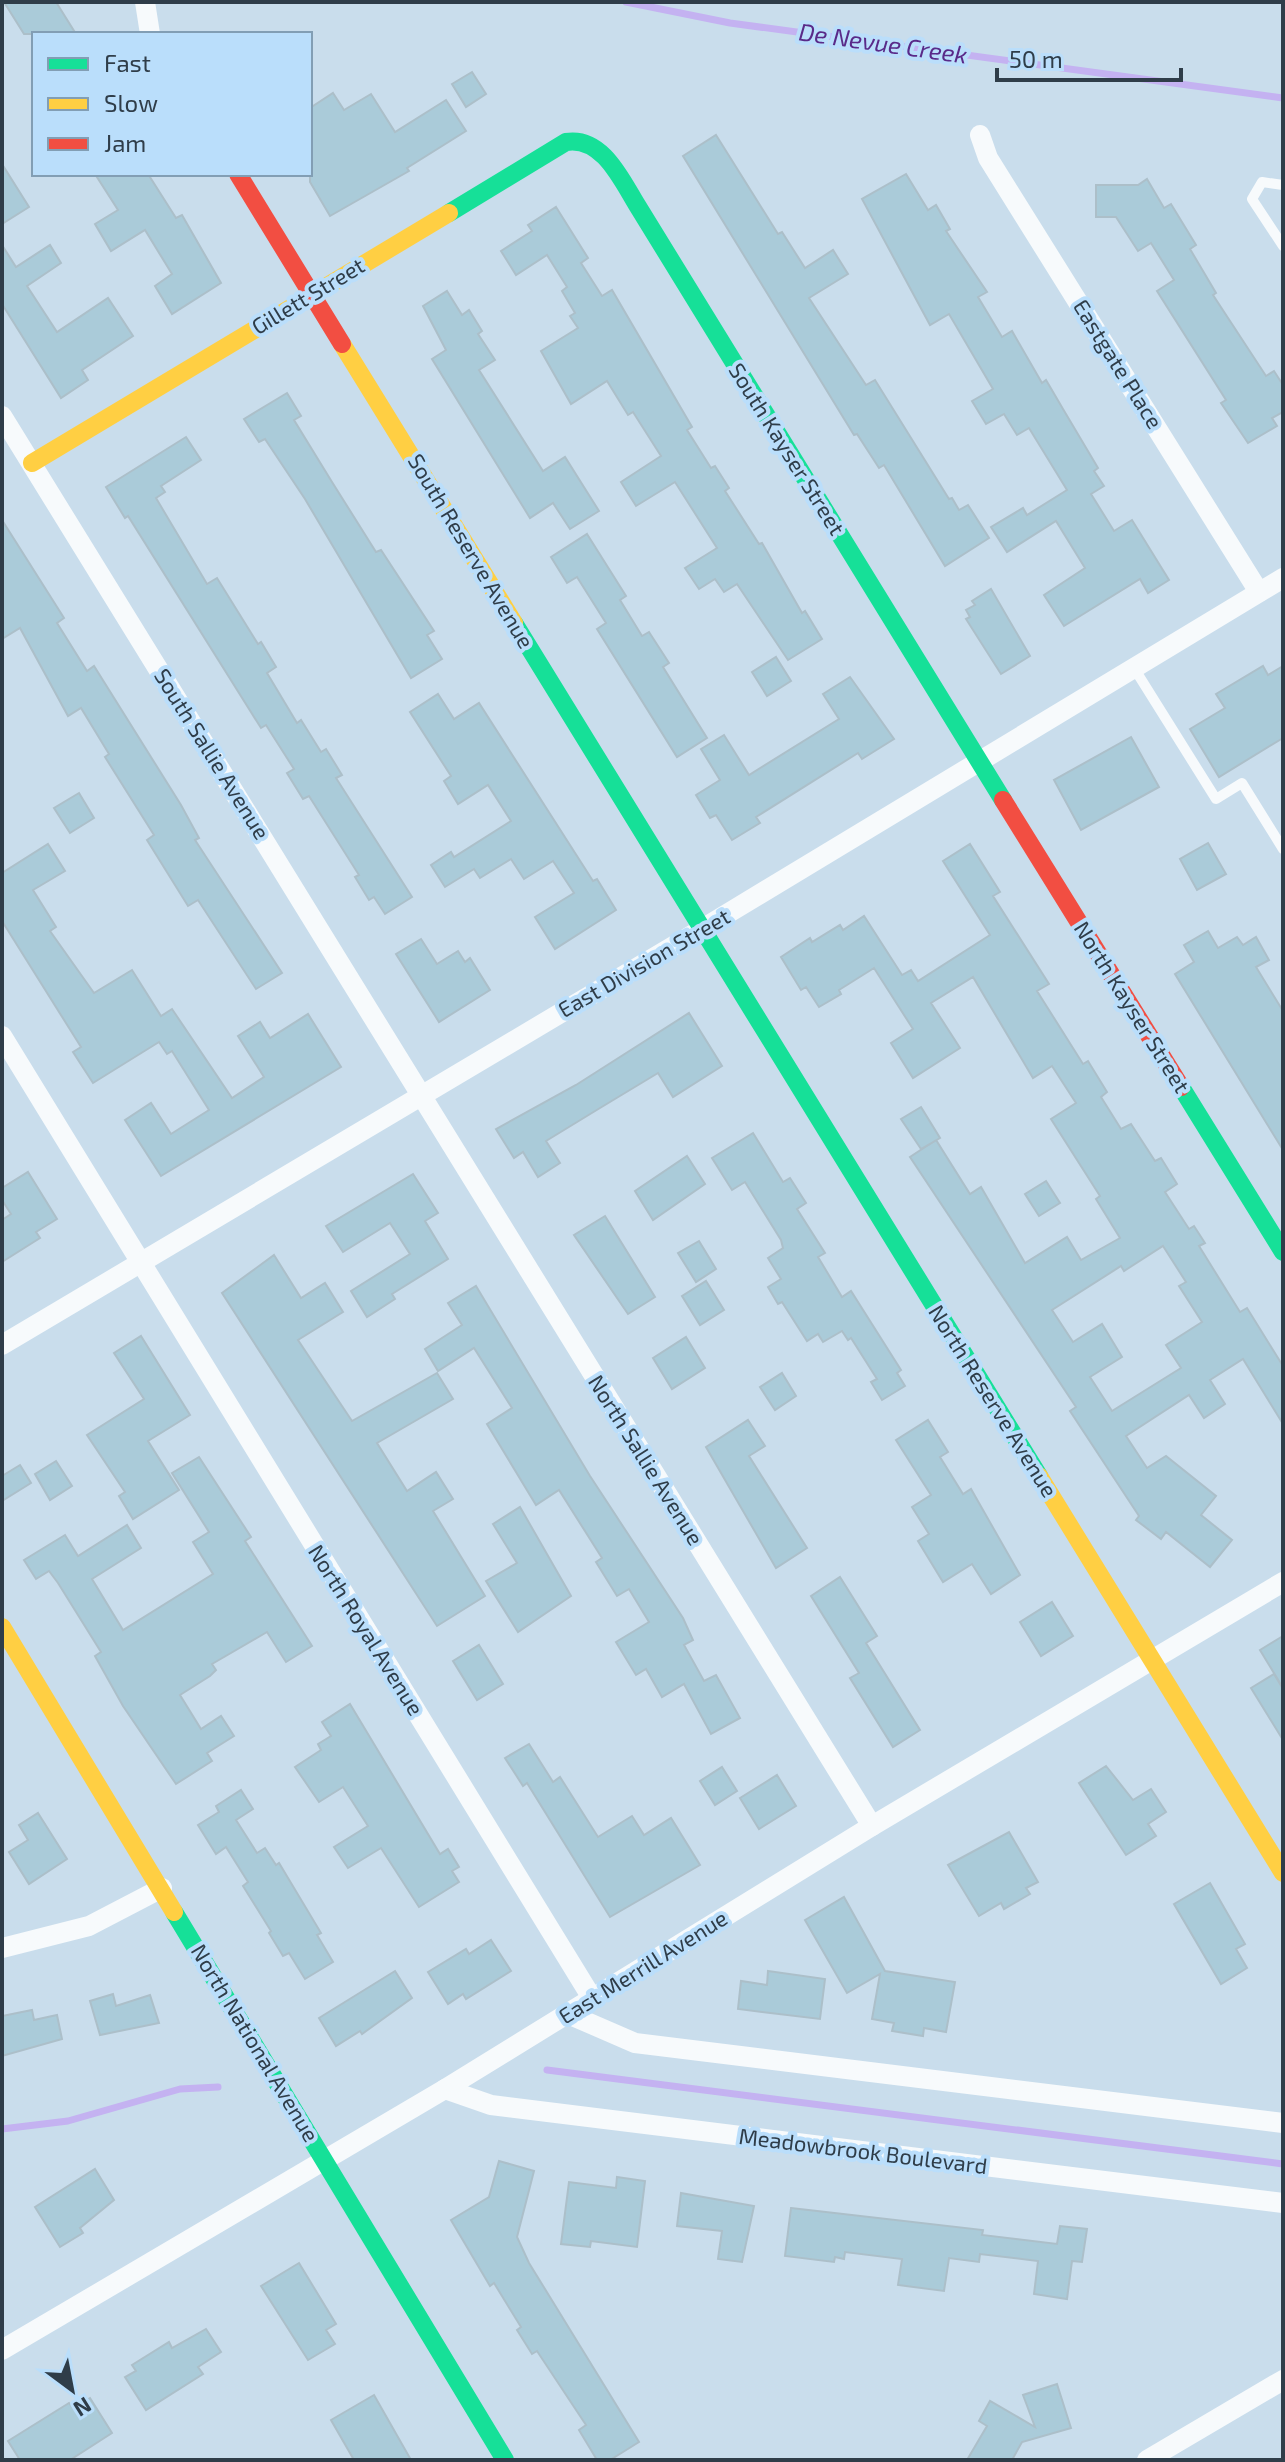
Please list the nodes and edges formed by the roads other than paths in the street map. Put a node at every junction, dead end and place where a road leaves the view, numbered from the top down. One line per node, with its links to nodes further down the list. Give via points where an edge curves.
1 (145, 2): 2 (street)
2 (150, 32)
3 (980, 135): 11 (street, Eastgate Place, via 988,158)
4 (587, 143): 8 (street, Gillett Street, via 566,142); 13 (street, South Kayser Street, via 623,186)
5 (239, 176): 8 (street, South Reserve Avenue)
6 (1283, 185): 7 (lane, via 1262,182 1252,199)
7 (1283, 246)
8 (313, 293): 10 (street, Gillett Street); 15 (street, South Reserve Avenue)
9 (2, 416): 10 (street, South Sallie Avenue)
10 (32, 463): 17 (street, South Sallie Avenue)
11 (1275, 587): 12 (street, East Division Street)
12 (1134, 668): 13 (street, East Division Street); 14 (lane, via 1216,799 1242,783)
13 (980, 761): 15 (street, East Division Street); 18 (street, North Kayser Street)
14 (1283, 849)
15 (702, 929): 17 (street, East Division Street); 23 (street, North Reserve Avenue)
16 (2, 1036): 19 (street, North Royal Avenue)
17 (421, 1094): 19 (street, East Division Street); 24 (street, North Sallie Avenue)
18 (1283, 1252)
19 (140, 1262): 20 (street, East Division Street); 28 (street, North Royal Avenue)
20 (2, 1345)
21 (1283, 1582): 23 (street, East Merrill Avenue)
22 (2, 1627): 26 (street, North National Avenue)
23 (1151, 1661): 24 (street, East Merrill Avenue); 25 (street, North Reserve Avenue)
24 (872, 1826): 28 (street, East Merrill Avenue)
25 (1283, 1873)
26 (162, 1888): 27 (street, via 89,1926); 32 (street, North National Avenue)
27 (2, 1948)
28 (592, 1998): 29 (street, East Merrill Avenue)
29 (568, 2014): 30 (street, East Merrill Avenue); 31 (street, via 635,2043)
30 (445, 2089): 32 (street, East Merrill Avenue); 33 (street, Meadowbrook Boulevard, via 491,2105)
31 (1283, 2123)
32 (324, 2158): 34 (street, East Merrill Avenue); 36 (street, North National Avenue)
33 (1283, 2203)
34 (2, 2350)
35 (1283, 2380): 37 (street)
36 (505, 2460)
37 (1147, 2460)

